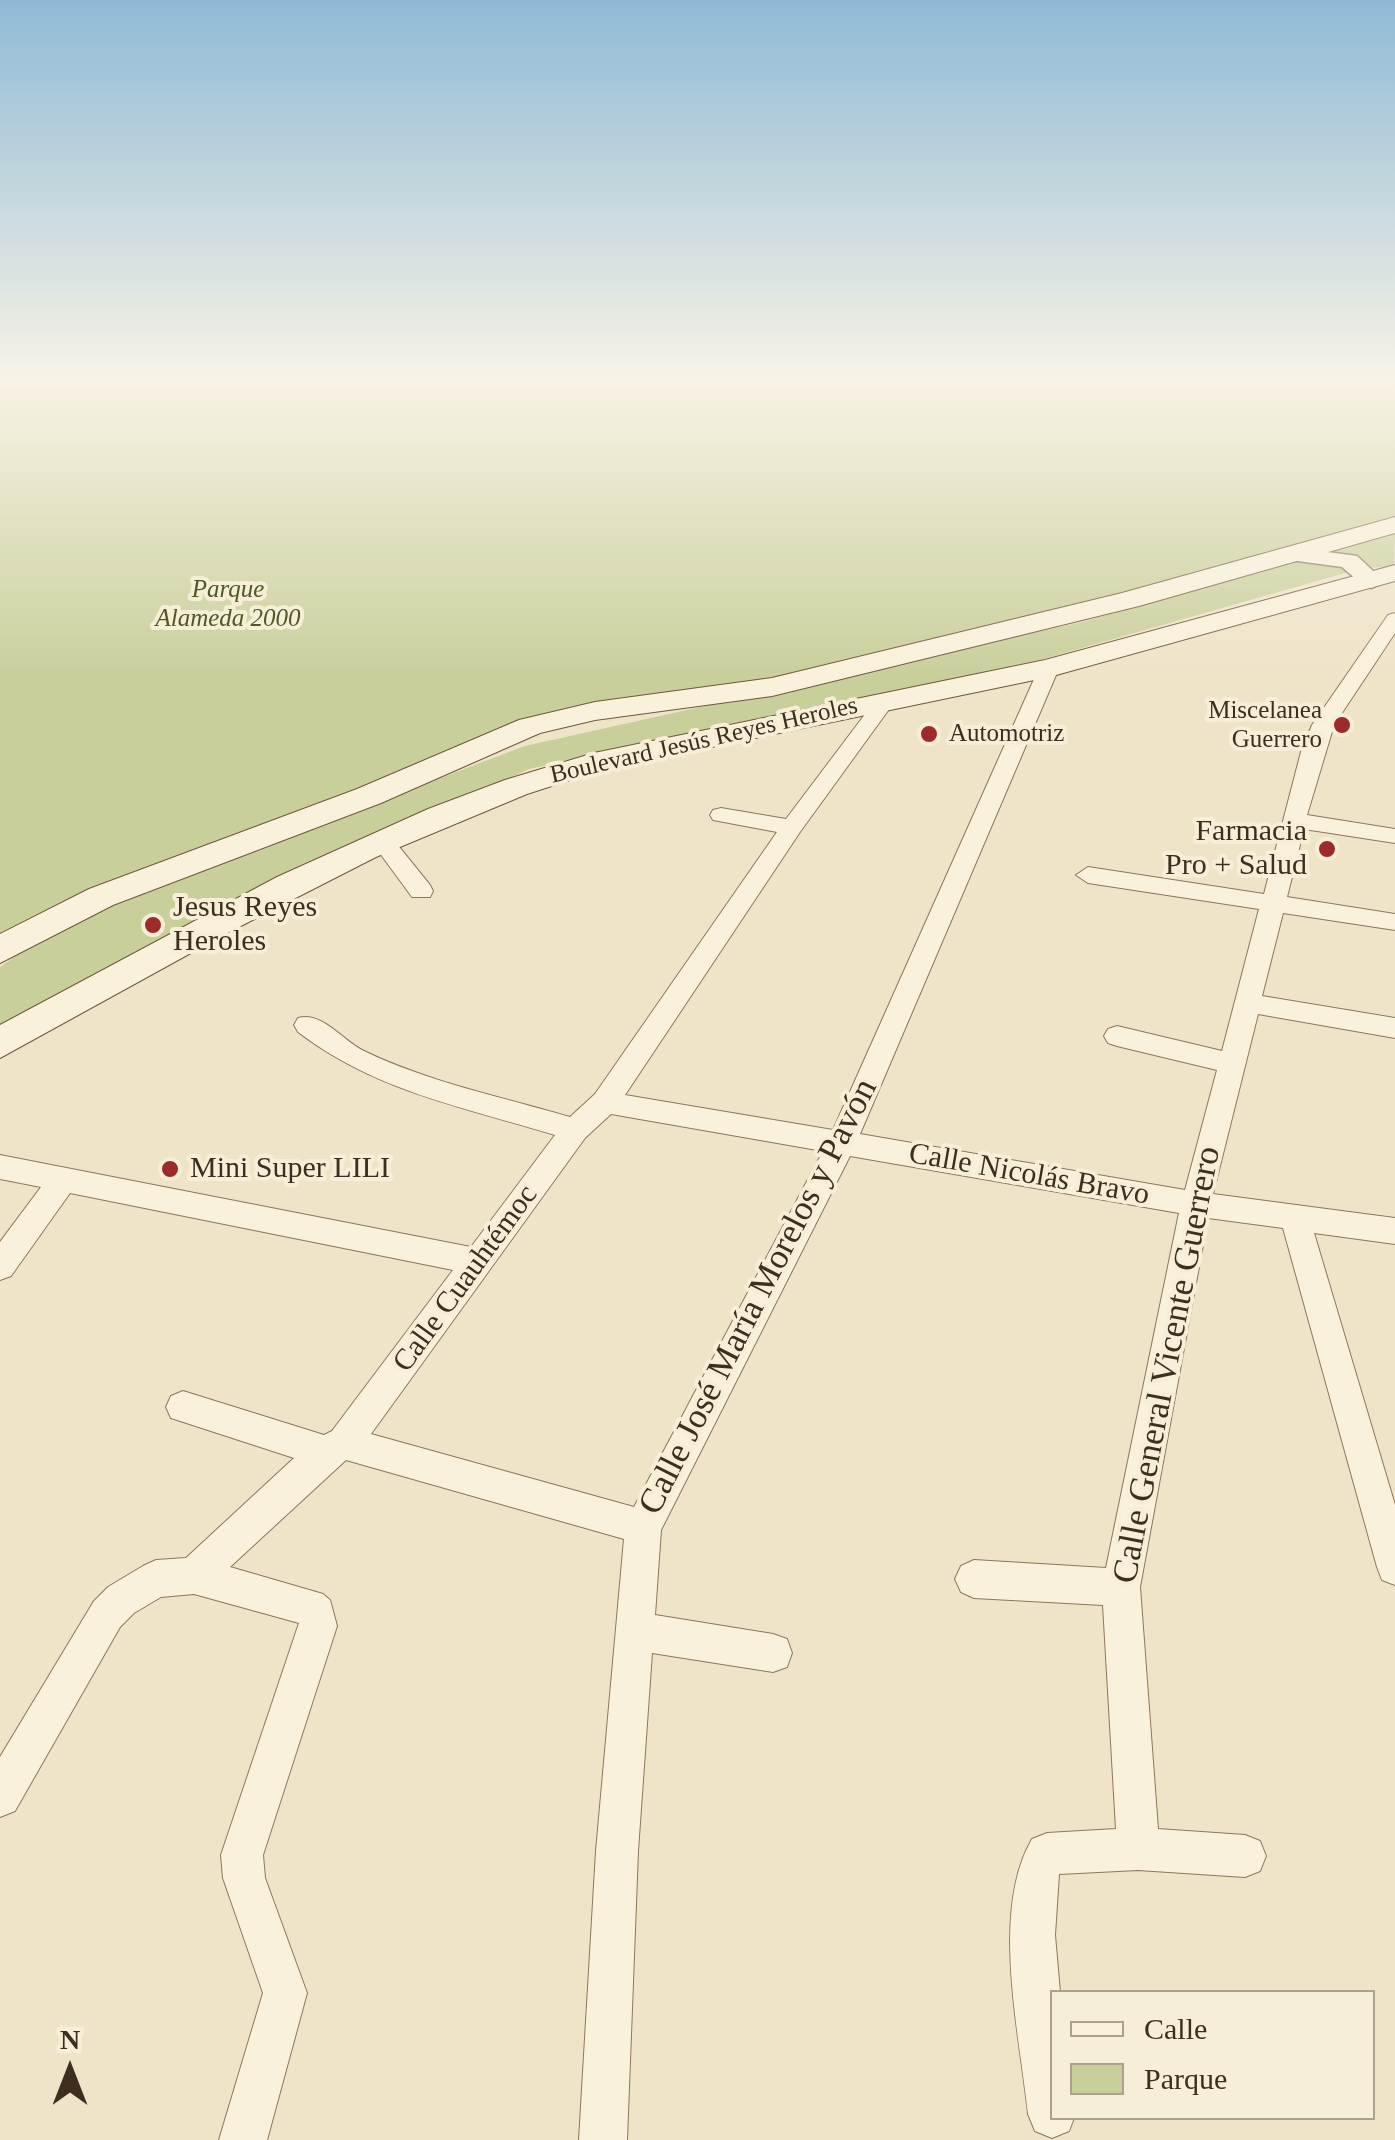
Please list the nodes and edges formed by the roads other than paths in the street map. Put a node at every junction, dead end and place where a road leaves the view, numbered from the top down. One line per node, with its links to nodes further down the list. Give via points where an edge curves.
1 (1395, 524): 2 (main road, Boulevard Jesús Reyes Heroles)
2 (1360, 536): 3 (main road, Boulevard Jesús Reyes Heroles); 4 (street)
3 (1298, 555): 4 (street); 17 (main road, Boulevard Jesús Reyes Heroles, via 772,687 530,726 369,796 111,893)
4 (1387, 572): 6 (main road, Boulevard Jesús Reyes Heroles)
5 (1395, 619): 9 (street, Calle General Vicente Guerrero, via 1323,725)
6 (1050, 668): 7 (main road, Boulevard Jesús Reyes Heroles); 26 (street, Calle José María Morelos y Pavón)
7 (885, 701): 10 (street, Calle Cuauhtémoc); 12 (main road, Boulevard Jesús Reyes Heroles, via 594,762 486,798)
8 (721, 816): 10 (street)
9 (1295, 820): 11 (street); 15 (street, Calle General Vicente Guerrero)
10 (792, 828): 24 (street, Calle Cuauhtémoc)
11 (1395, 836)
12 (384, 843): 14 (street); 22 (main road, Boulevard Jesús Reyes Heroles, via 216,922)
13 (1088, 875): 15 (street)
14 (421, 891)
15 (1272, 902): 16 (street); 18 (street, Calle General Vicente Guerrero)
16 (1395, 922)
17 (2, 945)
18 (1247, 1003): 20 (street); 23 (street, Calle General Vicente Guerrero)
19 (307, 1025): 25 (street, via 383,1072)
20 (1395, 1028)
21 (1117, 1036): 23 (street)
22 (0, 1044)
23 (1230, 1062): 29 (street, Calle General Vicente Guerrero)
24 (604, 1102): 25 (street, Calle Cuauhtémoc); 26 (street, Calle Nicolás Bravo)
25 (576, 1130): 32 (street, Calle Cuauhtémoc)
26 (842, 1142): 29 (street, Calle Nicolás Bravo); 36 (street, Calle José María Morelos y Pavón)
27 (0, 1167): 28 (street)
28 (63, 1179): 32 (street); 33 (street)
29 (1196, 1204): 30 (street, Calle Nicolás Bravo); 40 (street, Calle General Vicente Guerrero)
30 (1294, 1216): 31 (street, Calle Nicolás Bravo); 37 (street)
31 (1395, 1231)
32 (479, 1262): 35 (street, Calle Cuauhtémoc)
33 (0, 1268)
34 (183, 1407): 35 (street)
35 (335, 1448): 36 (street); 38 (street, Calle Cuauhtémoc)
36 (644, 1527): 41 (street, Calle José María Morelos y Pavón)
37 (1395, 1567)
38 (194, 1576): 43 (street, via 156,1579 107,1614); 47 (street, via 317,1613 242,1855 285,1993)
39 (974, 1579): 40 (street)
40 (1122, 1587): 44 (street, Calle General Vicente Guerrero)
41 (636, 1631): 42 (street); 48 (street, Calle José María Morelos y Pavón)
42 (773, 1652)
43 (0, 1796)
44 (1138, 1849): 45 (street); 46 (street, via 1046,1854 1036,1866 1031,1904)
45 (1245, 1856)
46 (1050, 2087)
47 (243, 2140)
48 (603, 2140)

